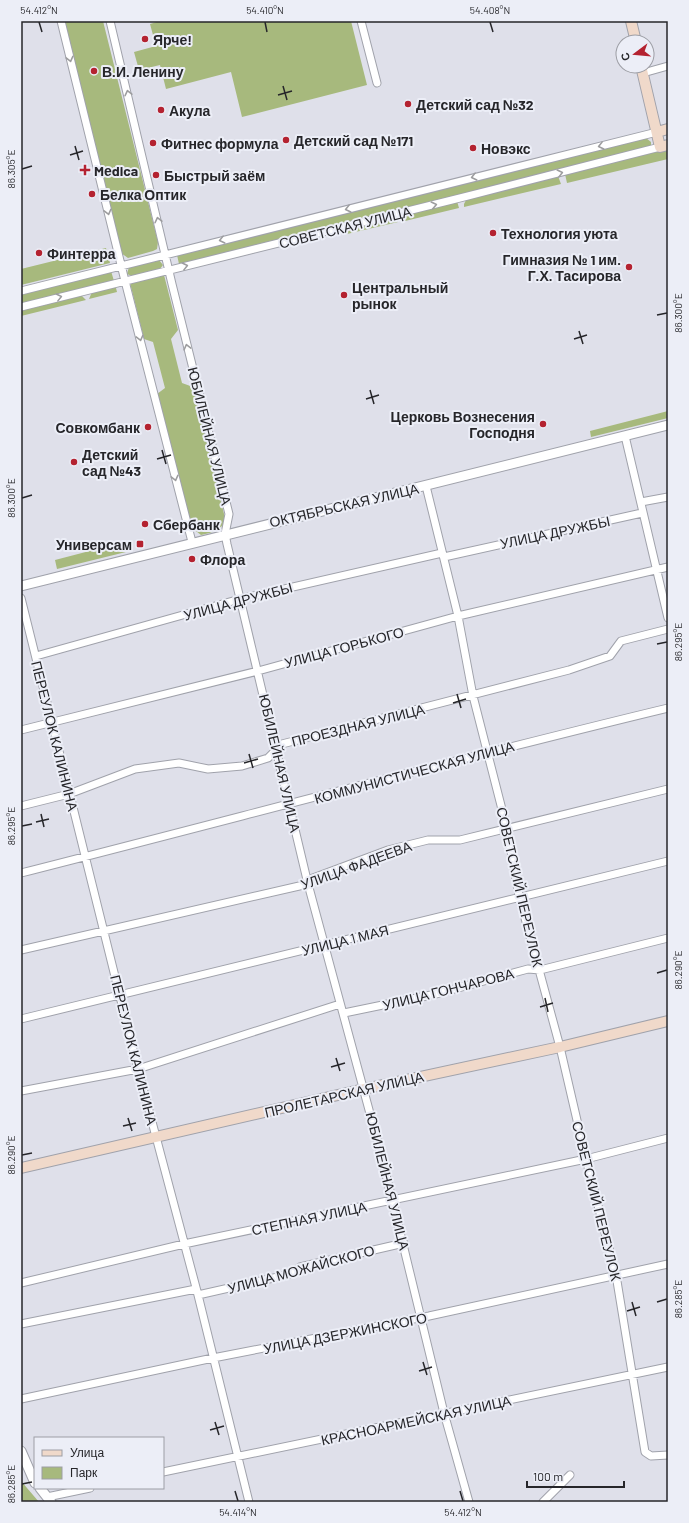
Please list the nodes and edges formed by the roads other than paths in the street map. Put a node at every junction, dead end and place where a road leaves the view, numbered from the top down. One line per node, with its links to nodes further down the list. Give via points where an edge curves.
1 (61, 21): 14 (street, one-way to 14)
2 (110, 21): 13 (street, ЮБИЛЕЙНАЯ УЛИЦА, one-way to 2)
3 (361, 21): 9 (street)
4 (631, 21): 5 (main road)
5 (634, 34)
6 (668, 66): 7 (street)
7 (655, 68)
8 (643, 74): 11 (main road)
9 (377, 83)
10 (668, 129): 11 (main road, СОВЕТСКАЯ УЛИЦА)
11 (657, 132): 12 (main road); 13 (street, СОВЕТСКАЯ УЛИЦА, one-way to 13)
12 (664, 146): 15 (street, СОВЕТСКАЯ УЛИЦА, one-way to 12)
13 (165, 254): 14 (street, СОВЕТСКАЯ УЛИЦА); 15 (street, ЮБИЛЕЙНАЯ УЛИЦА)
14 (121, 266): 16 (street); 17 (street, СОВЕТСКАЯ УЛИЦА)
15 (169, 270): 16 (street, СОВЕТСКАЯ УЛИЦА); 25 (street, ЮБИЛЕЙНАЯ УЛИЦА, one-way to 15, via 229,514)
16 (125, 281): 18 (street, СОВЕТСКАЯ УЛИЦА, one-way to 16); 26 (street, one-way to 26)
17 (21, 291)
18 (21, 307)
19 (668, 425): 20 (street, ОКТЯБРЬСКАЯ УЛИЦА)
20 (625, 436): 21 (street, ОКТЯБРЬСКАЯ УЛИЦА); 23 (street)
21 (426, 486): 25 (street, ОКТЯБРЬСКАЯ УЛИЦА); 27 (street, СОВЕТСКИЙ ПЕРЕУЛОК)
22 (668, 497): 23 (street)
23 (641, 502): 24 (street)
24 (642, 513): 27 (street, УЛИЦА ДРУЖБЫ); 29 (street)
25 (225, 534): 26 (street, ОКТЯБРЬСКАЯ УЛИЦА); 32 (street, ЮБИЛЕЙНАЯ УЛИЦА)
26 (192, 542): 30 (street, ОКТЯБРЬСКАЯ УЛИЦА)
27 (443, 555): 32 (street, УЛИЦА ДРУЖБЫ); 33 (street, СОВЕТСКИЙ ПЕРЕУЛОК)
28 (668, 567): 29 (street, УЛИЦА ГОРЬКОГО)
29 (656, 570): 33 (street, УЛИЦА ГОРЬКОГО); 34 (street)
30 (21, 586)
31 (21, 598): 36 (street, ПЕРЕУЛОК КАЛИНИНА)
32 (240, 598): 36 (street, УЛИЦА ДРУЖБЫ); 37 (street, ЮБИЛЕЙНАЯ УЛИЦА)
33 (458, 616): 37 (street, УЛИЦА ГОРЬКОГО); 38 (street, СОВЕТСКИЙ ПЕРЕУЛОК)
34 (668, 618)
35 (668, 629): 38 (street, ПРОЕЗДНАЯ УЛИЦА, via 622,641 610,656)
36 (36, 656): 40 (street, ПЕРЕУЛОК КАЛИНИНА)
37 (258, 670): 40 (street, УЛИЦА ГОРЬКОГО); 42 (street, ЮБИЛЕЙНАЯ УЛИЦА)
38 (473, 696): 42 (street, ПРОЕЗДНАЯ УЛИЦА, via 282,744); 43 (street, СОВЕТСКИЙ ПЕРЕУЛОК)
39 (668, 708): 43 (street, КОММУНИСТИЧЕСКАЯ УЛИЦА)
40 (52, 723): 41 (street, УЛИЦА ГОРЬКОГО); 45 (street, ПЕРЕУЛОК КАЛИНИНА)
41 (21, 730)
42 (276, 751): 45 (street, ПРОЕЗДНАЯ УЛИЦА, via 268,758 242,766 208,768 179,763 135,769); 46 (street, ЮБИЛЕЙНАЯ УЛИЦА)
43 (488, 751): 46 (street, КОММУНИСТИЧЕСКАЯ УЛИЦА); 48 (street, СОВЕТСКИЙ ПЕРЕУЛОК)
44 (668, 789): 48 (street, УЛИЦА ФАДЕЕВА)
45 (69, 794): 47 (street, ПРОЕЗДНАЯ УЛИЦА); 49 (street, ПЕРЕУЛОК КАЛИНИНА)
46 (289, 805): 49 (street, КОММУНИСТИЧЕСКАЯ УЛИЦА); 52 (street, ЮБИЛЕЙНАЯ УЛИЦА)
47 (21, 806)
48 (507, 829): 52 (street, УЛИЦА ФАДЕЕВА, via 460,840 428,840 388,850 313,878); 53 (street, СОВЕТСКИЙ ПЕРЕУЛОК)
49 (86, 856): 51 (street, КОММУНИСТИЧЕСКАЯ УЛИЦА); 54 (street, ПЕРЕУЛОК КАЛИНИНА)
50 (668, 861): 53 (street, УЛИЦА 1 МАЯ)
51 (21, 873)
52 (308, 884): 54 (street, УЛИЦА ФАДЕЕВА); 56 (street, ЮБИЛЕЙНАЯ УЛИЦА)
53 (519, 896): 56 (street, УЛИЦА 1 МАЯ); 58 (street, СОВЕТСКИЙ ПЕРЕУЛОК)
54 (104, 931): 57 (street, УЛИЦА ФАДЕЕВА); 59 (street, ПЕРЕУЛОК КАЛИНИНА)
55 (668, 938): 58 (street, УЛИЦА ГОНЧАРОВА)
56 (325, 946): 59 (street, УЛИЦА 1 МАЯ); 60 (street, ЮБИЛЕЙНАЯ УЛИЦА)
57 (21, 950)
58 (540, 970): 61 (street, УЛИЦА ГОНЧАРОВА, via 528,969 436,994); 64 (street, СОВЕТСКИЙ ПЕРЕУЛОК)
59 (120, 994): 62 (street, УЛИЦА 1 МАЯ); 65 (street, ПЕРЕУЛОК КАЛИНИНА)
60 (340, 1004): 61 (street, ЮБИЛЕЙНАЯ УЛИЦА); 65 (street)
61 (344, 1013): 66 (street, ЮБИЛЕЙНАЯ УЛИЦА)
62 (21, 1019)
63 (668, 1021): 64 (main road, ПРОЛЕТАРСКАЯ УЛИЦА)
64 (560, 1047): 66 (main road, ПРОЛЕТАРСКАЯ УЛИЦА); 70 (street, СОВЕТСКИЙ ПЕРЕУЛОК)
65 (138, 1069): 67 (street); 68 (street, ПЕРЕУЛОК КАЛИНИНА)
66 (364, 1089): 68 (main road, ПРОЛЕТАРСКАЯ УЛИЦА); 72 (street, ЮБИЛЕЙНАЯ УЛИЦА)
67 (21, 1091)
68 (155, 1137): 71 (main road, ПРОЛЕТАРСКАЯ УЛИЦА); 74 (street, ПЕРЕУЛОК КАЛИНИНА)
69 (668, 1138): 70 (street, СТЕПНАЯ УЛИЦА)
70 (586, 1159): 72 (street, СТЕПНАЯ УЛИЦА); 76 (street, СОВЕТСКИЙ ПЕРЕУЛОК)
71 (21, 1168)
72 (393, 1201): 73 (street, ЮБИЛЕЙНАЯ УЛИЦА); 74 (street, СТЕПНАЯ УЛИЦА)
73 (404, 1243): 78 (street, УЛИЦА МОЖАЙСКОГО, via 300,1267 292,1274); 79 (street, ЮБИЛЕЙНАЯ УЛИЦА)
74 (184, 1244): 77 (street, СТЕПНАЯ УЛИЦА); 78 (street, ПЕРЕУЛОК КАЛИНИНА)
75 (668, 1264): 76 (street, УЛИЦА ДЗЕРЖИНСКОГО)
76 (616, 1275): 79 (street, УЛИЦА ДЗЕРЖИНСКОГО); 83 (street, СОВЕТСКИЙ ПЕРЕУЛОК)
77 (21, 1283)
78 (197, 1292): 80 (street, УЛИЦА МОЖАЙСКОГО); 81 (street, ПЕРЕУЛОК КАЛИНИНА)
79 (421, 1318): 81 (street, УЛИЦА ДЗЕРЖИНСКОГО); 85 (street, ЮБИЛЕЙНАЯ УЛИЦА)
80 (21, 1324)
81 (213, 1358): 84 (street, УЛИЦА ДЗЕРЖИНСКОГО); 88 (street, ПЕРЕУЛОК КАЛИНИНА)
82 (668, 1367): 83 (street, КРАСНОАРМЕЙСКАЯ УЛИЦА)
83 (633, 1374): 85 (street, КРАСНОАРМЕЙСКАЯ УЛИЦА); 87 (street, СОВЕТСКИЙ ПЕРЕУЛОК, via 645,1452 651,1456)
84 (21, 1400)
85 (444, 1413): 88 (street, КРАСНОАРМЕЙСКАЯ УЛИЦА); 96 (street, ЮБИЛЕЙНАЯ УЛИЦА)
86 (21, 1451): 91 (street)
87 (668, 1455)
88 (237, 1456): 89 (street, КРАСНОАРМЕЙСКАЯ УЛИЦА); 95 (street, ПЕРЕУЛОК КАЛИНИНА)
89 (164, 1472)
90 (570, 1475): 97 (street)
91 (34, 1481)
92 (41, 1489): 94 (street)
93 (87, 1489): 94 (street)
94 (49, 1500)
95 (249, 1502)
96 (469, 1502)
97 (543, 1502)

